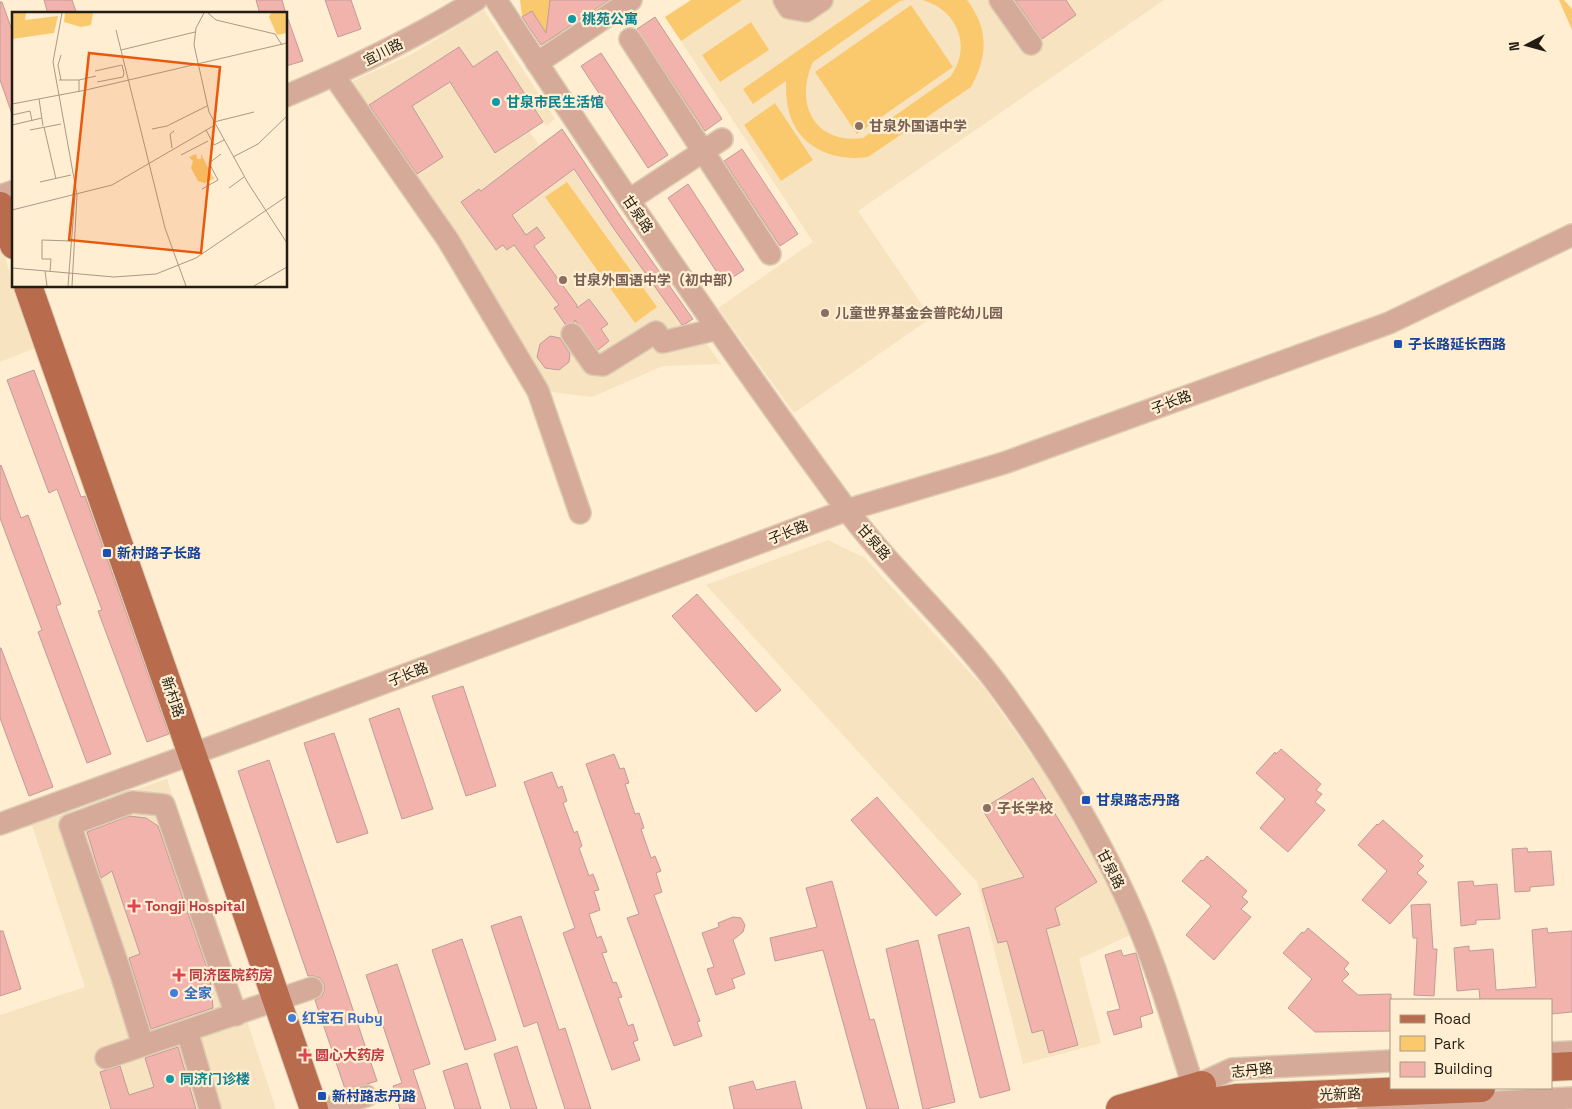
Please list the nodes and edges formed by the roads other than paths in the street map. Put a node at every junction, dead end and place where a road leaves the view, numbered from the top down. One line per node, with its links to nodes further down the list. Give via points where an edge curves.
1 (496, 0): 9 (street, 甘泉路)
2 (631, 0): 9 (street)
3 (784, 0): 4 (street, via 790,8 806,11)
4 (822, 0)
5 (1000, 0): 8 (street)
6 (465, 3): 10 (street, 宜川路, via 383,52)
7 (630, 40): 13 (street)
8 (1031, 44)
9 (537, 62): 16 (street, 甘泉路)
10 (334, 76): 11 (street, 宜川路); 25 (street, via 448,240 538,391)
11 (288, 95)
12 (722, 139): 13 (street)
13 (703, 151): 16 (street); 20 (street)
14 (12, 192): 15 (street)
15 (0, 196)
16 (628, 200): 22 (street, 甘泉路)
17 (0, 206): 19 (main road)
18 (1572, 235): 24 (street, 子长路, via 1389,323 1004,463)
19 (12, 239)
20 (770, 254)
21 (29, 288): 26 (main road, 新村路)
22 (717, 329): 23 (street, via 663,342 656,332 603,366 593,364); 24 (street, 甘泉路)
23 (572, 334)
24 (847, 510): 26 (street, 子长路); 45 (street, 甘泉路, via 1002,690 1078,805 1135,919 1164,992)
25 (580, 513)
26 (192, 754): 27 (street, 子长路); 29 (main road, 新村路)
27 (0, 824)
28 (312, 988): 29 (street)
29 (276, 1001): 30 (street); 47 (main road, 新村路)
30 (236, 1014): 31 (street); 32 (street, via 164,805 132,802 70,825)
31 (187, 1031): 32 (street); 46 (street)
32 (143, 1045): 35 (street)
33 (1572, 1052): 34 (street)
34 (1552, 1053)
35 (106, 1058)
36 (1390, 1061): 45 (street, 志丹路, via 1232,1069)
37 (1572, 1066): 38 (main road)
38 (1552, 1067)
39 (1390, 1074): 45 (main road, 光新路, via 1233,1080)
40 (1572, 1084): 41 (main road)
41 (1552, 1085)
42 (1456, 1089): 45 (main road, 光新路, via 1236,1098)
43 (366, 1096): 48 (street)
44 (1572, 1098): 50 (street)
45 (1197, 1103): 49 (main road, 志丹路)
46 (210, 1109)
47 (314, 1109)
48 (325, 1109)
49 (1120, 1109)
50 (1368, 1109)

